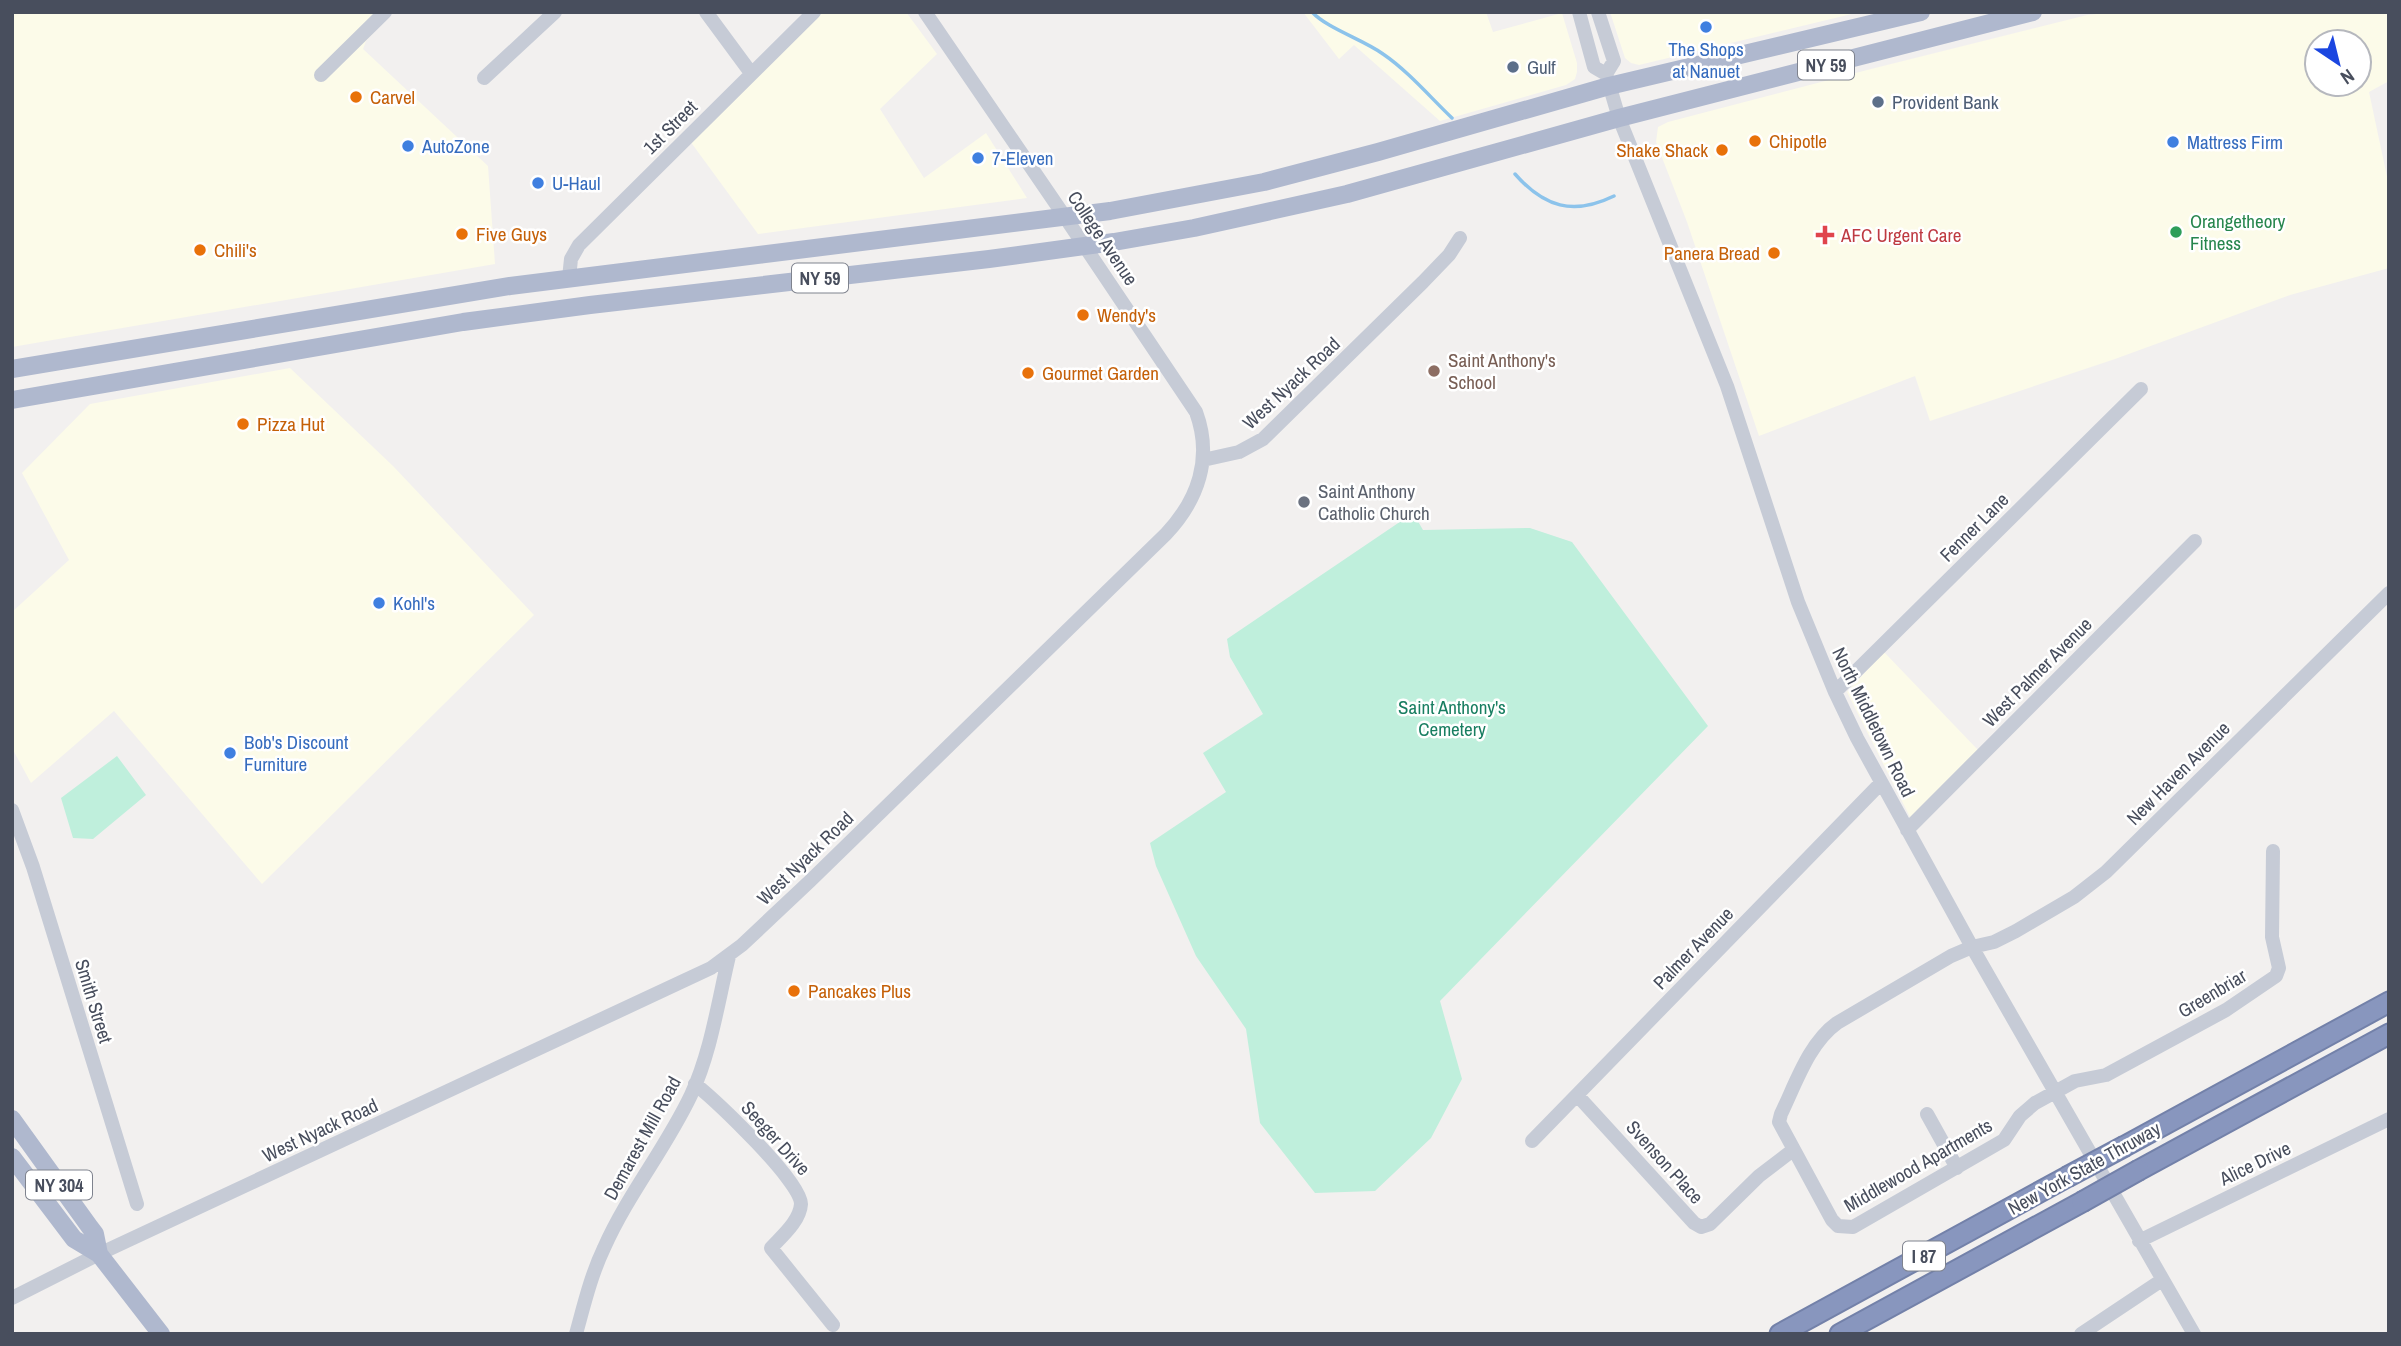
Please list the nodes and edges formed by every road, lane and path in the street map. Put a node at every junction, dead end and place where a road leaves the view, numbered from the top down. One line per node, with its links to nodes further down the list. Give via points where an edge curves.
1 (385, 12): 11 (street)
2 (555, 12): 12 (street)
3 (706, 12): 10 (street)
4 (814, 12): 10 (street, 1st Street)
5 (925, 12): 15 (street, College Avenue)
6 (1578, 12): 13 (street, via 1594,67)
7 (1598, 12): 13 (street, via 1614,61)
8 (1921, 12): 13 (main road, NY 59)
9 (2033, 12): 14 (main road, NY 59)
10 (751, 73): 18 (street, 1st Street, via 579,245 571,259)
11 (321, 75)
12 (484, 78)
13 (1608, 80): 14 (street, North Middletown Road); 15 (main road, NY 59, via 1378,152 1264,182)
14 (1619, 118): 17 (main road, NY 59, via 1307,203); 25 (street, North Middletown Road, via 1727,386 1798,602)
15 (1065, 216): 17 (street, College Avenue); 18 (main road, NY 59)
16 (1460, 238): 22 (street, West Nyack Road, via 1423,282 1263,439 1239,452)
17 (1085, 246): 21 (main road, NY 59, via 511,315); 22 (street, College Avenue, via 1189,401 1200,425)
18 (569, 278): 19 (main road, NY 59)
19 (12, 369)
20 (2141, 389): 25 (street, Fenner Lane)
21 (12, 400)
22 (1203, 460): 31 (street, West Nyack Road, via 1192,500 1166,534)
23 (2195, 541): 28 (street, West Palmer Avenue)
24 (2389, 593): 30 (street, New Haven Avenue, via 2106,872 2016,931)
25 (1835, 692): 26 (street, North Middletown Road)
26 (1881, 783): 28 (street, North Middletown Road); 36 (street, Palmer Avenue)
27 (12, 810): 44 (street, Smith Street)
28 (1907, 830): 30 (street, North Middletown Road)
29 (2273, 851): 35 (street, Greenbriar, via 2276,976 2224,1011 2106,1075 2075,1081)
30 (1972, 947): 35 (street, North Middletown Road); 41 (street, Middlewood Apartments, via 1824,1032 1781,1114 1779,1122)
31 (729, 956): 34 (street, Demarest Mill Road); 46 (street, West Nyack Road, via 671,989)
32 (2389, 1002): 52 (highway, New York State Thruway / I 87, bridge)
33 (2389, 1034): 53 (highway, New York State Thruway / I 87, bridge)
34 (695, 1084): 49 (street, Seeger Drive, via 723,1108 798,1192 798,1217 771,1248); 51 (street, Demarest Mill Road, via 605,1245)
35 (2054, 1093): 43 (street, Middlewood Apartments, via 2026,1109 2004,1140); 45 (street, North Middletown Road)
36 (1577, 1095): 40 (street, Palmer Avenue); 41 (street, Svenson Place, via 1701,1227)
37 (1927, 1114): 43 (street)
38 (12, 1119): 46 (main road, NY 304, via 89,1226)
39 (2389, 1119): 45 (street, Alice Drive)
40 (1532, 1141)
41 (1793, 1150): 43 (street, Middlewood Apartments, via 1832,1220 1845,1228)
42 (12, 1157): 46 (main road, NY 304, via 74,1239)
43 (1957, 1168)
44 (137, 1204)
45 (2139, 1241): 47 (street, North Middletown Road)
46 (99, 1254): 48 (street, West Nyack Road); 50 (main road, NY 304)
47 (2162, 1280): 54 (street); 55 (street, North Middletown Road)
48 (12, 1298)
49 (833, 1325)
50 (161, 1334)
51 (576, 1334)
52 (1780, 1334)
53 (1840, 1334)
54 (2081, 1334)
55 (2194, 1334)

